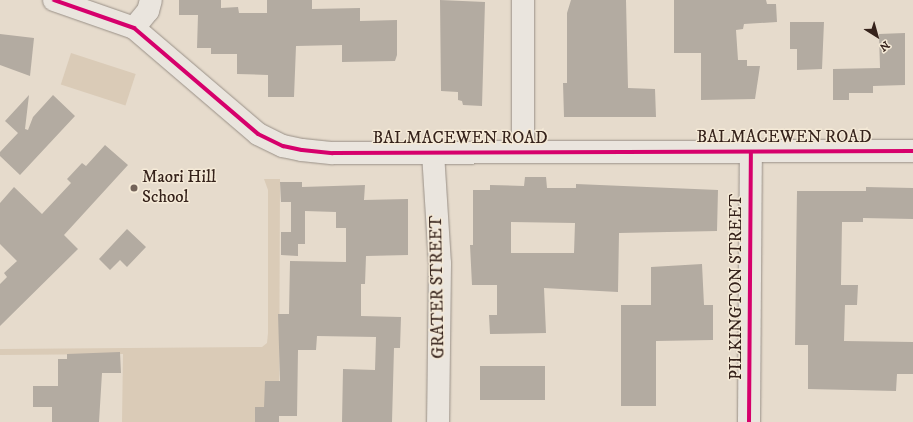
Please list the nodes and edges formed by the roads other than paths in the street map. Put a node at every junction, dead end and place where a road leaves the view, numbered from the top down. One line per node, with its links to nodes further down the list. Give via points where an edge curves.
1 (54, 0): 4 (street, BALMACEWEN ROAD)
2 (151, 0): 4 (street, via 148,11)
3 (523, 0): 5 (street)
4 (134, 28): 8 (street, BALMACEWEN ROAD, via 233,116 258,134 283,146 333,153)
5 (523, 151): 7 (street, BALMACEWEN ROAD); 8 (street, BALMACEWEN ROAD)
6 (913, 151): 7 (street, BALMACEWEN ROAD)
7 (751, 152): 10 (street, PILKINGTON STREET)
8 (433, 153): 9 (street, GRATER STREET, via 440,264)
9 (438, 422)
10 (749, 422)

